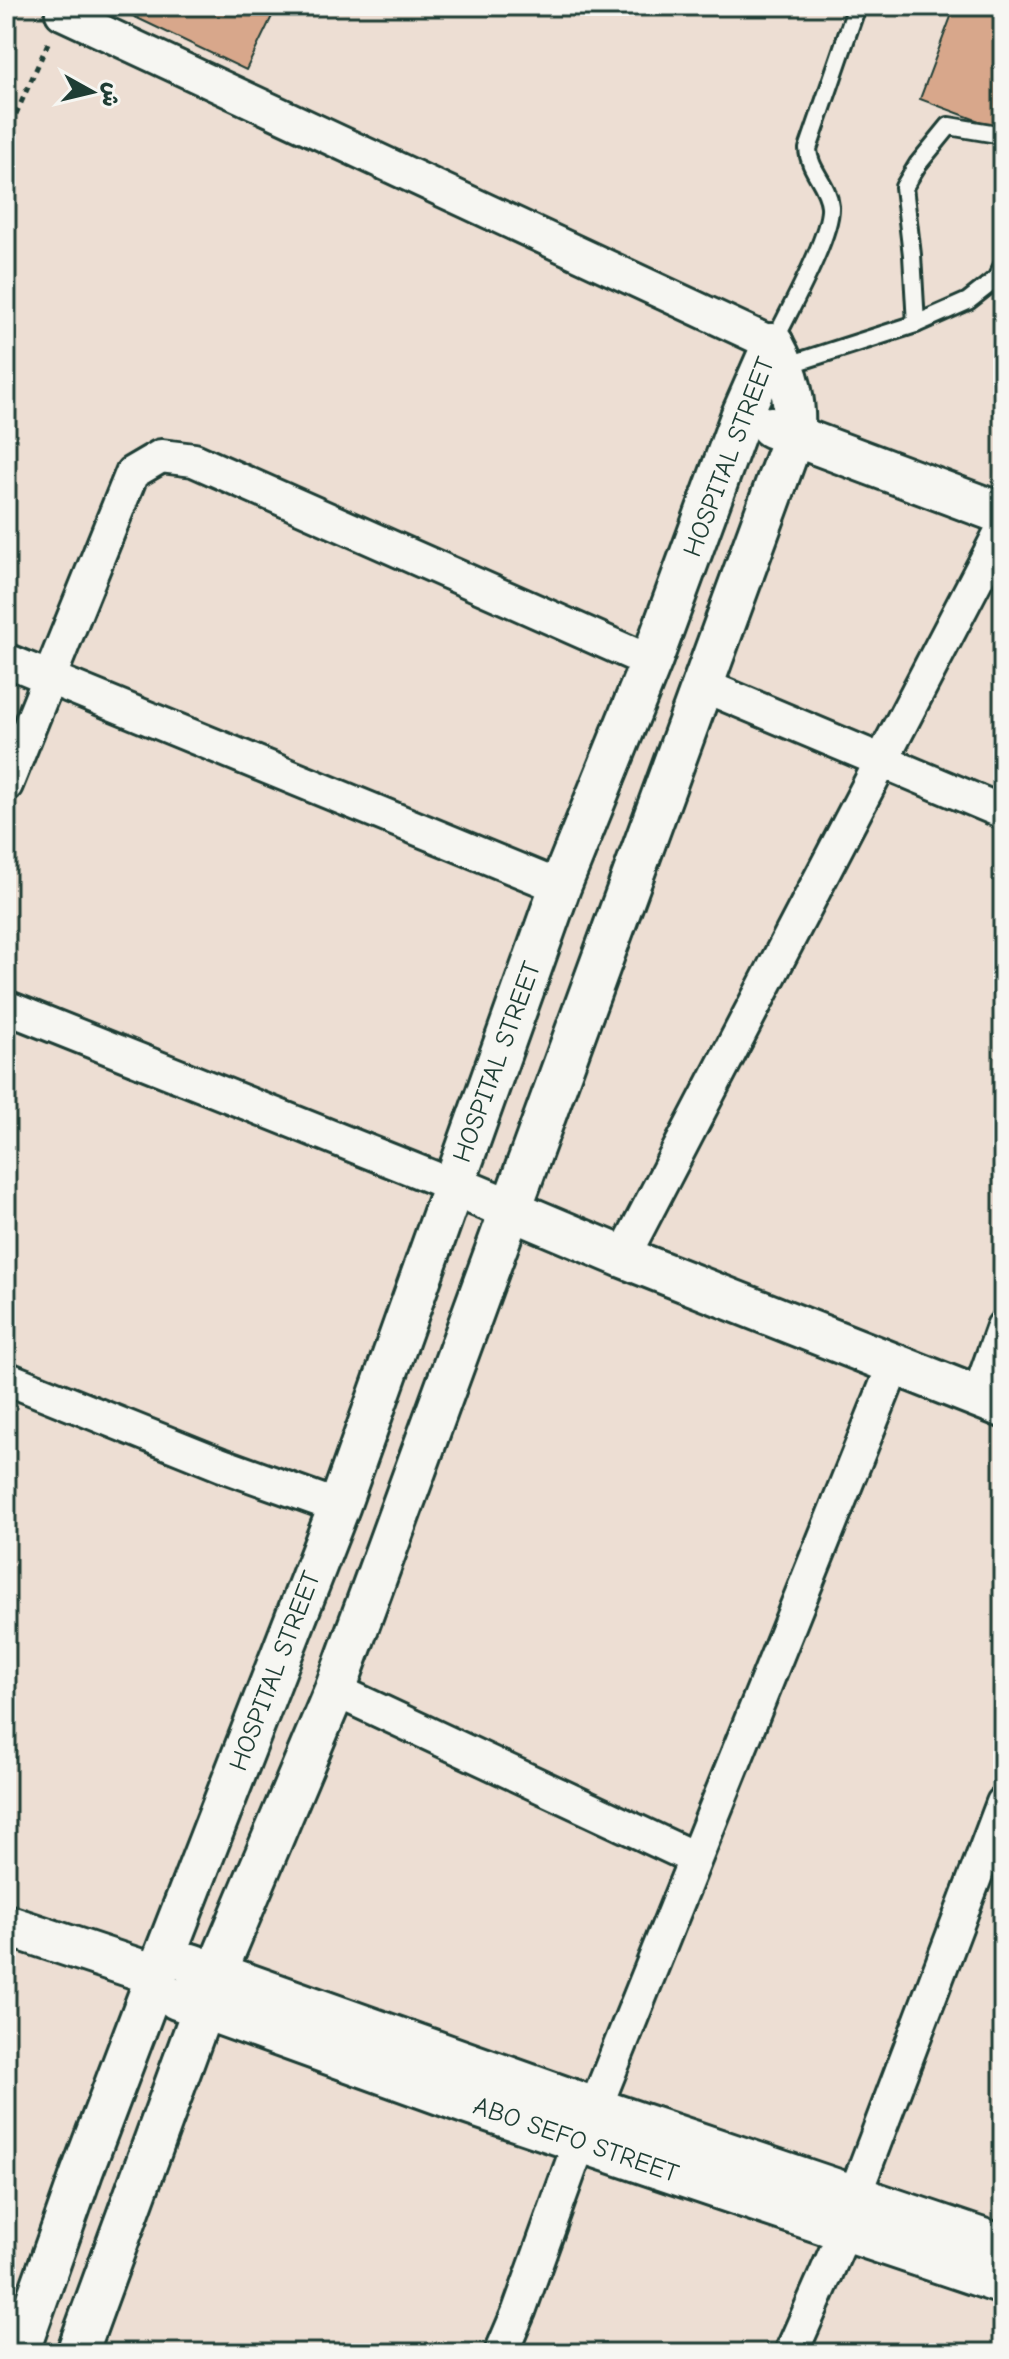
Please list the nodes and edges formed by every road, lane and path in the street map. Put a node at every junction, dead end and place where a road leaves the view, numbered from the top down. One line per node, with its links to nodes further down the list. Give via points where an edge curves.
1 (857, 6): 7 (lane, via 808,149 812,170 830,203 830,217)
2 (62, 13): 4 (path); 7 (street)
3 (1003, 135): 6 (lane, via 949,126 904,187)
4 (6, 136)
5 (1003, 265): 6 (lane, via 996,279 968,301)
6 (916, 324): 7 (lane)
7 (779, 355): 8 (street, HOSPITAL STREET); 9 (street, HOSPITAL STREET, via 793,390)
8 (741, 417): 9 (street); 13 (street, HOSPITAL STREET)
9 (794, 435): 10 (street); 15 (street, HOSPITAL STREET)
10 (1003, 514)
11 (1003, 528): 16 (street)
12 (6, 660): 14 (street)
13 (651, 662): 14 (street, via 194,460 161,456 132,473); 19 (street, HOSPITAL STREET)
14 (49, 677): 17 (street); 19 (street)
15 (702, 685): 16 (street); 22 (street, HOSPITAL STREET)
16 (885, 760): 18 (street); 23 (street)
17 (6, 785)
18 (1003, 812)
19 (560, 887): 21 (street, HOSPITAL STREET)
20 (6, 1007): 21 (street)
21 (452, 1185): 22 (street); 28 (street, HOSPITAL STREET)
22 (509, 1209): 23 (street); 29 (street, HOSPITAL STREET)
23 (623, 1257): 25 (street)
24 (1003, 1327): 27 (street)
25 (894, 1365): 27 (street); 31 (street)
26 (6, 1378): 28 (street)
27 (990, 1402)
28 (339, 1507): 33 (street, HOSPITAL STREET)
29 (335, 1690): 31 (street); 34 (street, HOSPITAL STREET)
30 (1003, 1803): 36 (street)
31 (694, 1858): 35 (street)
32 (6, 1925): 33 (street, ABO SEFO STREET)
33 (157, 1973): 34 (street, ABO SEFO STREET); 39 (street, HOSPITAL STREET)
34 (209, 1991): 35 (street, ABO SEFO STREET, via 468,2104); 40 (street, HOSPITAL STREET)
35 (588, 2125): 36 (street, ABO SEFO STREET); 41 (street)
36 (850, 2213): 37 (street, ABO SEFO STREET); 38 (street, ABO SEFO STREET); 42 (street)
37 (1003, 2246)
38 (1003, 2284)
39 (18, 2353)
40 (77, 2353)
41 (501, 2353)
42 (791, 2353)

